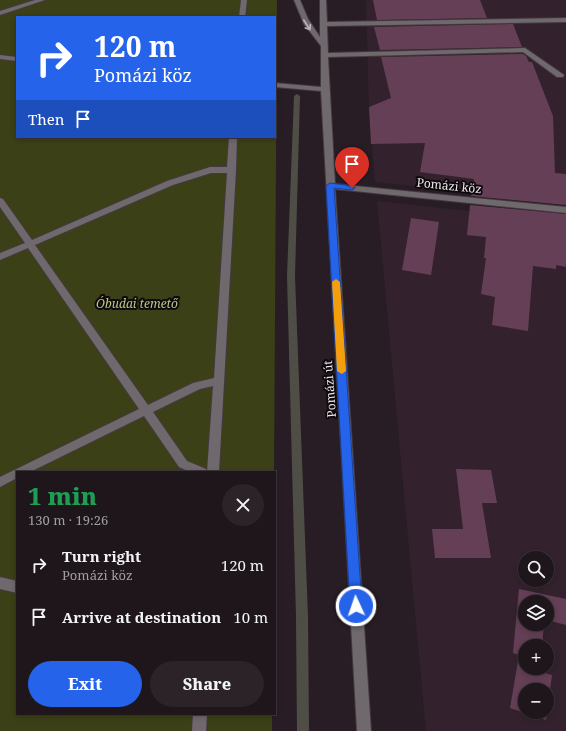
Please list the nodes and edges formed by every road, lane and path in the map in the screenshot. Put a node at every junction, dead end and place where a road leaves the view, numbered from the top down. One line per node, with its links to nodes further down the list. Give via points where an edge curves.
1 (42, 0): 5 (street)
2 (244, 0): 6 (street)
3 (297, 0): 9 (street, one-way to 9, via 307,26)
4 (323, 0): 8 (street, Pomázi út)
5 (0, 13)
6 (242, 16)
7 (566, 20): 8 (street)
8 (324, 24): 9 (street, Pomázi út)
9 (324, 50): 12 (street, via 525,50); 14 (street, Pomázi út)
10 (0, 57): 11 (street)
11 (16, 59)
12 (560, 75)
13 (276, 85): 14 (street)
14 (325, 89): 17 (street, Pomázi út)
15 (233, 138): 16 (street)
16 (232, 170): 20 (street, via 210,170 170,182); 22 (street)
17 (330, 186): 19 (street, Pomázi köz); 33 (street, Pomázi út)
18 (0, 201): 20 (street)
19 (566, 210)
20 (30, 244): 21 (street); 23 (street)
21 (0, 257)
22 (219, 380): 23 (street, via 197,386); 26 (street)
23 (145, 410): 24 (street); 25 (street, via 183,464)
24 (22, 471)
25 (200, 471)
26 (213, 471)
27 (16, 474): 28 (street)
28 (0, 482)
29 (0, 583): 30 (street)
30 (16, 587)
31 (200, 715): 32 (street)
32 (198, 730)
33 (364, 731)

